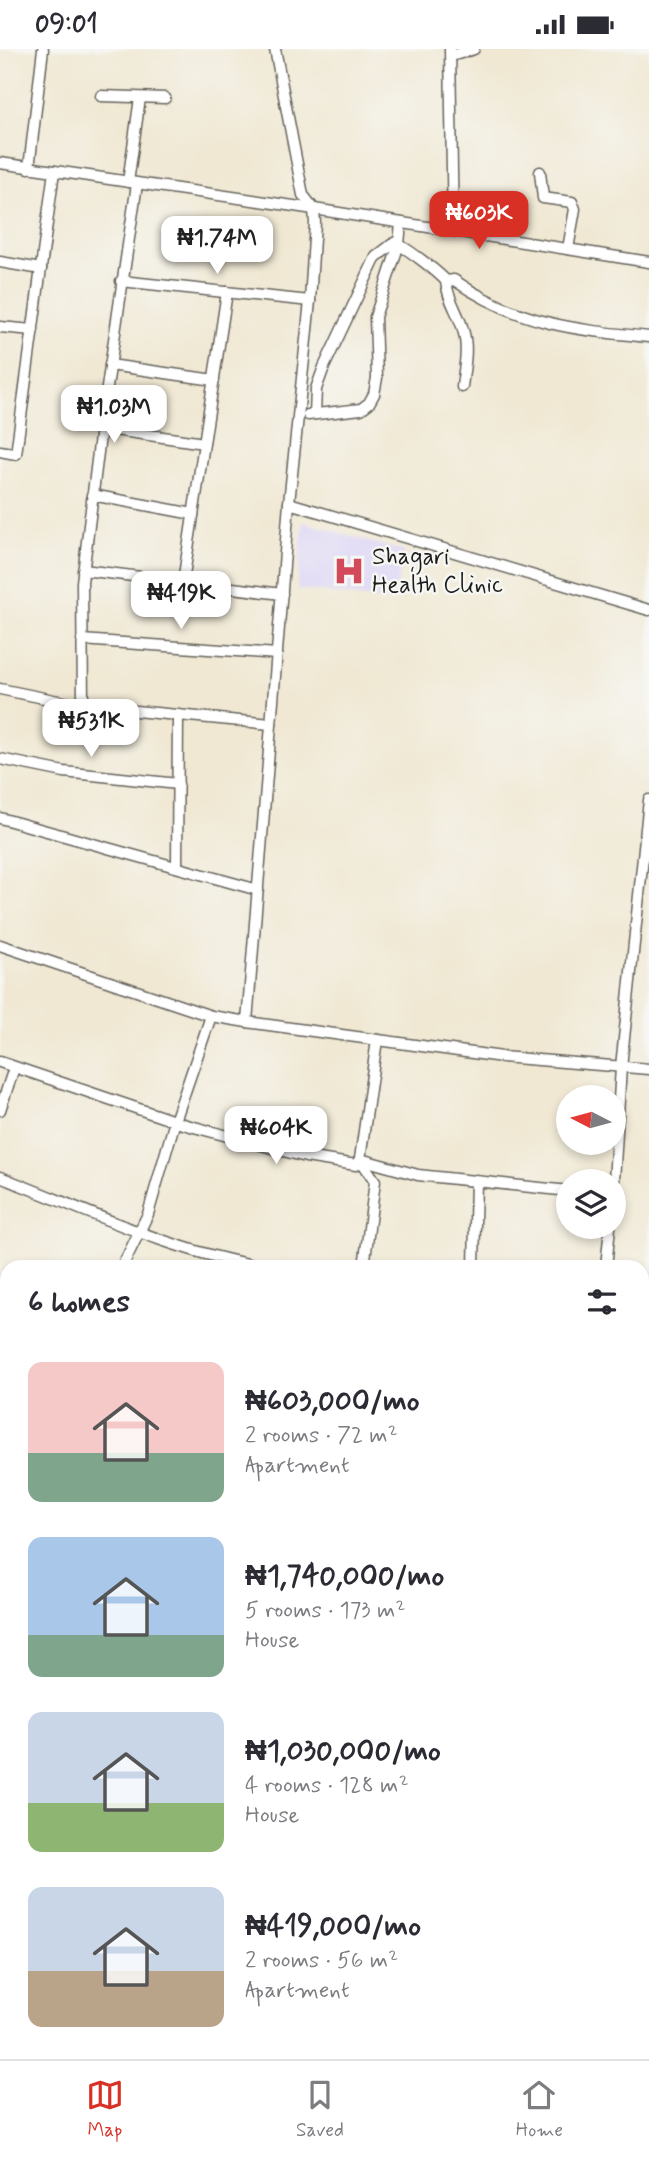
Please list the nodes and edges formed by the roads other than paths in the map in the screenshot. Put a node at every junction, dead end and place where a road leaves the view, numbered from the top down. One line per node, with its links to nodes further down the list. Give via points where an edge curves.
1 (43, 49): 9 (street)
2 (275, 49): 13 (street, via 303,195)
3 (474, 49): 4 (street)
4 (450, 52): 15 (street)
5 (101, 96): 6 (street)
6 (140, 98): 7 (street); 12 (street)
7 (165, 98)
8 (0, 163): 9 (street)
9 (29, 167): 10 (street)
10 (54, 171): 12 (street); 20 (street)
11 (540, 172): 17 (street, via 543,198 572,202 575,209)
12 (132, 183): 13 (street); 21 (street)
13 (314, 209): 14 (street); 24 (street)
14 (401, 223): 15 (street); 16 (street)
15 (453, 230): 17 (street)
16 (399, 244): 22 (street); 31 (street, via 388,246 376,257 324,367 316,389); 31 (street, via 375,317 374,394 360,408)
17 (569, 249): 19 (street)
18 (0, 262): 20 (street)
19 (649, 262)
20 (41, 269): 26 (street)
21 (121, 281): 23 (street); 28 (street)
22 (446, 281): 27 (street, via 454,280 480,298 536,320); 30 (street, via 467,345)
23 (227, 292): 24 (street); 29 (street)
24 (310, 301): 32 (street)
25 (0, 327): 26 (street)
26 (33, 330): 35 (street, via 16,454)
27 (649, 337)
28 (110, 365): 29 (street); 33 (street)
29 (214, 380): 34 (street)
30 (462, 387)
31 (315, 414): 32 (street)
32 (298, 418): 37 (street)
33 (101, 428): 34 (street); 36 (street)
34 (204, 443): 38 (street)
35 (0, 451)
36 (92, 495): 38 (street); 39 (street)
37 (289, 503): 41 (street); 42 (street)
38 (194, 514): 40 (street)
39 (83, 570): 40 (street); 43 (street)
40 (183, 582): 41 (street)
41 (282, 594): 44 (street)
42 (649, 610)
43 (82, 640): 44 (street); 46 (street)
44 (277, 654): 48 (street)
45 (0, 689): 46 (street)
46 (83, 706): 47 (street)
47 (178, 715): 48 (street); 50 (street)
48 (271, 724): 55 (street)
49 (0, 759): 50 (street, via 64,772)
50 (178, 784): 54 (street)
51 (649, 800): 52 (street)
52 (648, 816): 61 (street)
53 (0, 818): 54 (street)
54 (177, 867): 55 (street)
55 (258, 890): 58 (street)
56 (0, 945): 57 (street)
57 (211, 1016): 58 (street); 65 (street)
58 (247, 1022): 59 (street)
59 (377, 1040): 61 (street); 66 (street)
60 (0, 1062): 62 (street)
61 (621, 1067): 63 (street); 67 (street)
62 (14, 1068): 64 (street); 65 (street)
63 (649, 1069)
64 (0, 1110)
65 (175, 1121): 66 (street, via 306,1157 356,1165); 71 (street)
66 (360, 1159): 69 (street, via 418,1175); 75 (street, via 374,1181)
67 (615, 1169)
68 (0, 1177): 71 (street)
69 (476, 1181): 70 (street); 76 (street)
70 (556, 1190)
71 (140, 1231): 73 (street); 74 (street)
72 (609, 1239): 77 (street)
73 (126, 1260)
74 (234, 1260)
75 (365, 1260)
76 (474, 1260)
77 (607, 1260)

